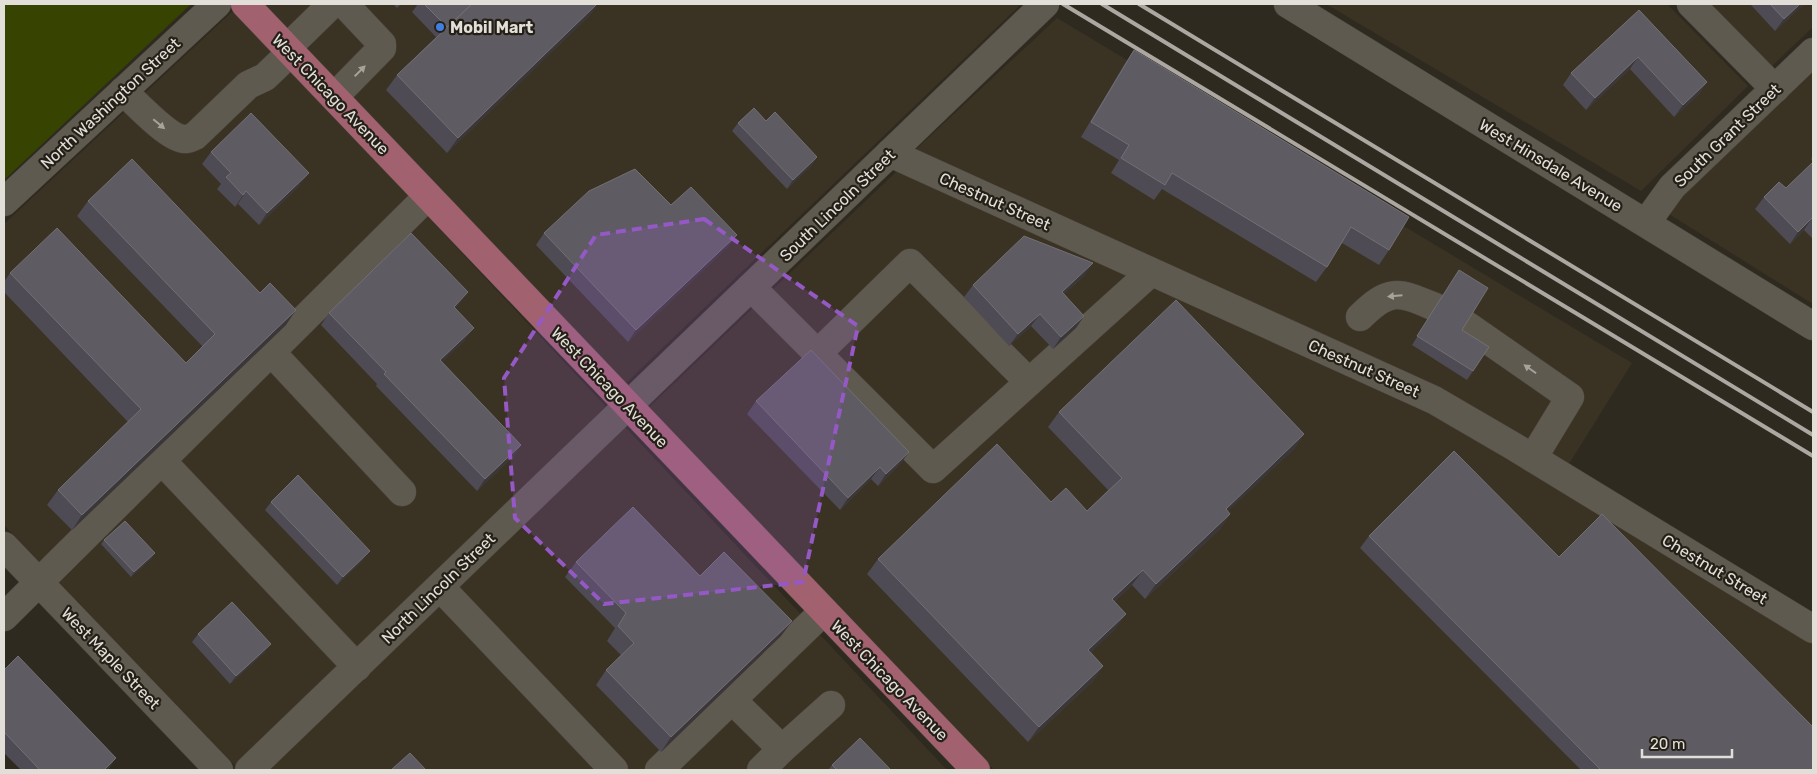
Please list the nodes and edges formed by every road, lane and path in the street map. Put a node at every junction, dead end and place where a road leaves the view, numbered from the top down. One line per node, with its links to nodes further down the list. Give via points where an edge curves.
1 (217, 4): 10 (street, North Washington Street)
2 (245, 4): 7 (main road, West Chicago Avenue)
3 (1045, 4): 12 (street, South Lincoln Street)
4 (1288, 4): 15 (street, West Hinsdale Avenue)
5 (1691, 4): 9 (street)
6 (345, 5): 7 (street); 11 (street, one-way to 6, via 382,48 382,44)
7 (289, 50): 10 (street, one-way to 7, via 158,124 184,140 195,136 248,85 265,77); 11 (main road, West Chicago Avenue)
8 (1813, 52): 9 (street, South Grant Street)
9 (1775, 89): 15 (street, South Grant Street, via 1672,187)
10 (123, 91): 14 (street, North Washington Street)
11 (334, 97): 13 (main road, West Chicago Avenue)
12 (890, 153): 16 (street, Chestnut Street); 17 (street, South Lincoln Street)
13 (428, 196): 22 (street); 25 (main road, West Chicago Avenue)
14 (4, 202)
15 (1646, 223): 21 (street, West Hinsdale Avenue)
16 (1151, 272): 24 (street); 26 (street, Chestnut Street, via 1434,400)
17 (751, 288): 23 (street); 25 (street, South Lincoln Street)
18 (1435, 307): 19 (street, one-way to 19, via 1407,296 1390,296 1375,302)
19 (1360, 318)
20 (1465, 324): 26 (street, one-way to 20, via 1570,397)
21 (1813, 326)
22 (270, 352): 27 (street); 28 (street)
23 (817, 354): 24 (street, via 933,470); 24 (street, via 910,263)
24 (1029, 382)
25 (628, 406): 31 (street, North Lincoln Street); 32 (main road, West Chicago Avenue)
26 (1533, 458): 34 (street, Chestnut Street)
27 (162, 461): 30 (street); 35 (street)
28 (402, 492)
29 (4, 546): 30 (street, West Maple Street)
30 (39, 583): 33 (street); 39 (street, West Maple Street)
31 (440, 587): 35 (street, North Lincoln Street); 41 (street)
32 (824, 611): 36 (street); 44 (main road, West Chicago Avenue)
33 (4, 617)
34 (1813, 629)
35 (357, 666): 40 (street, North Lincoln Street)
36 (732, 700): 38 (street); 42 (street)
37 (831, 705): 38 (street)
38 (782, 749): 43 (street)
39 (219, 770)
40 (249, 770)
41 (614, 770)
42 (659, 770)
43 (761, 770)
44 (976, 770)

